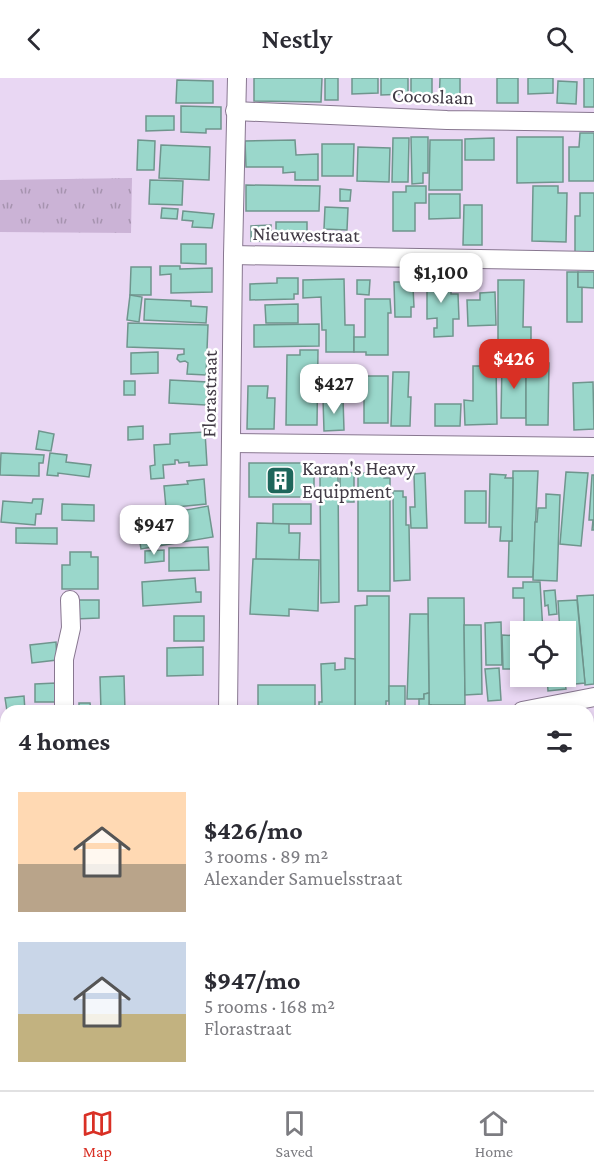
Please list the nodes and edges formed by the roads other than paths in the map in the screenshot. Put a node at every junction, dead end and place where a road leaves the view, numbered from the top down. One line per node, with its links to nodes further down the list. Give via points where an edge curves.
1 (237, 78): 2 (street, Florastraat)
2 (235, 111): 3 (street, Cocoslaan); 4 (street, Florastraat)
3 (594, 122)
4 (233, 255): 5 (street, Nieuwestraat); 6 (street, Florastraat)
5 (594, 261)
6 (231, 443): 7 (street); 11 (street, Florastraat)
7 (594, 447)
8 (70, 600): 10 (street)
9 (594, 697): 12 (street)
10 (64, 705)
11 (228, 705)
12 (553, 705)

